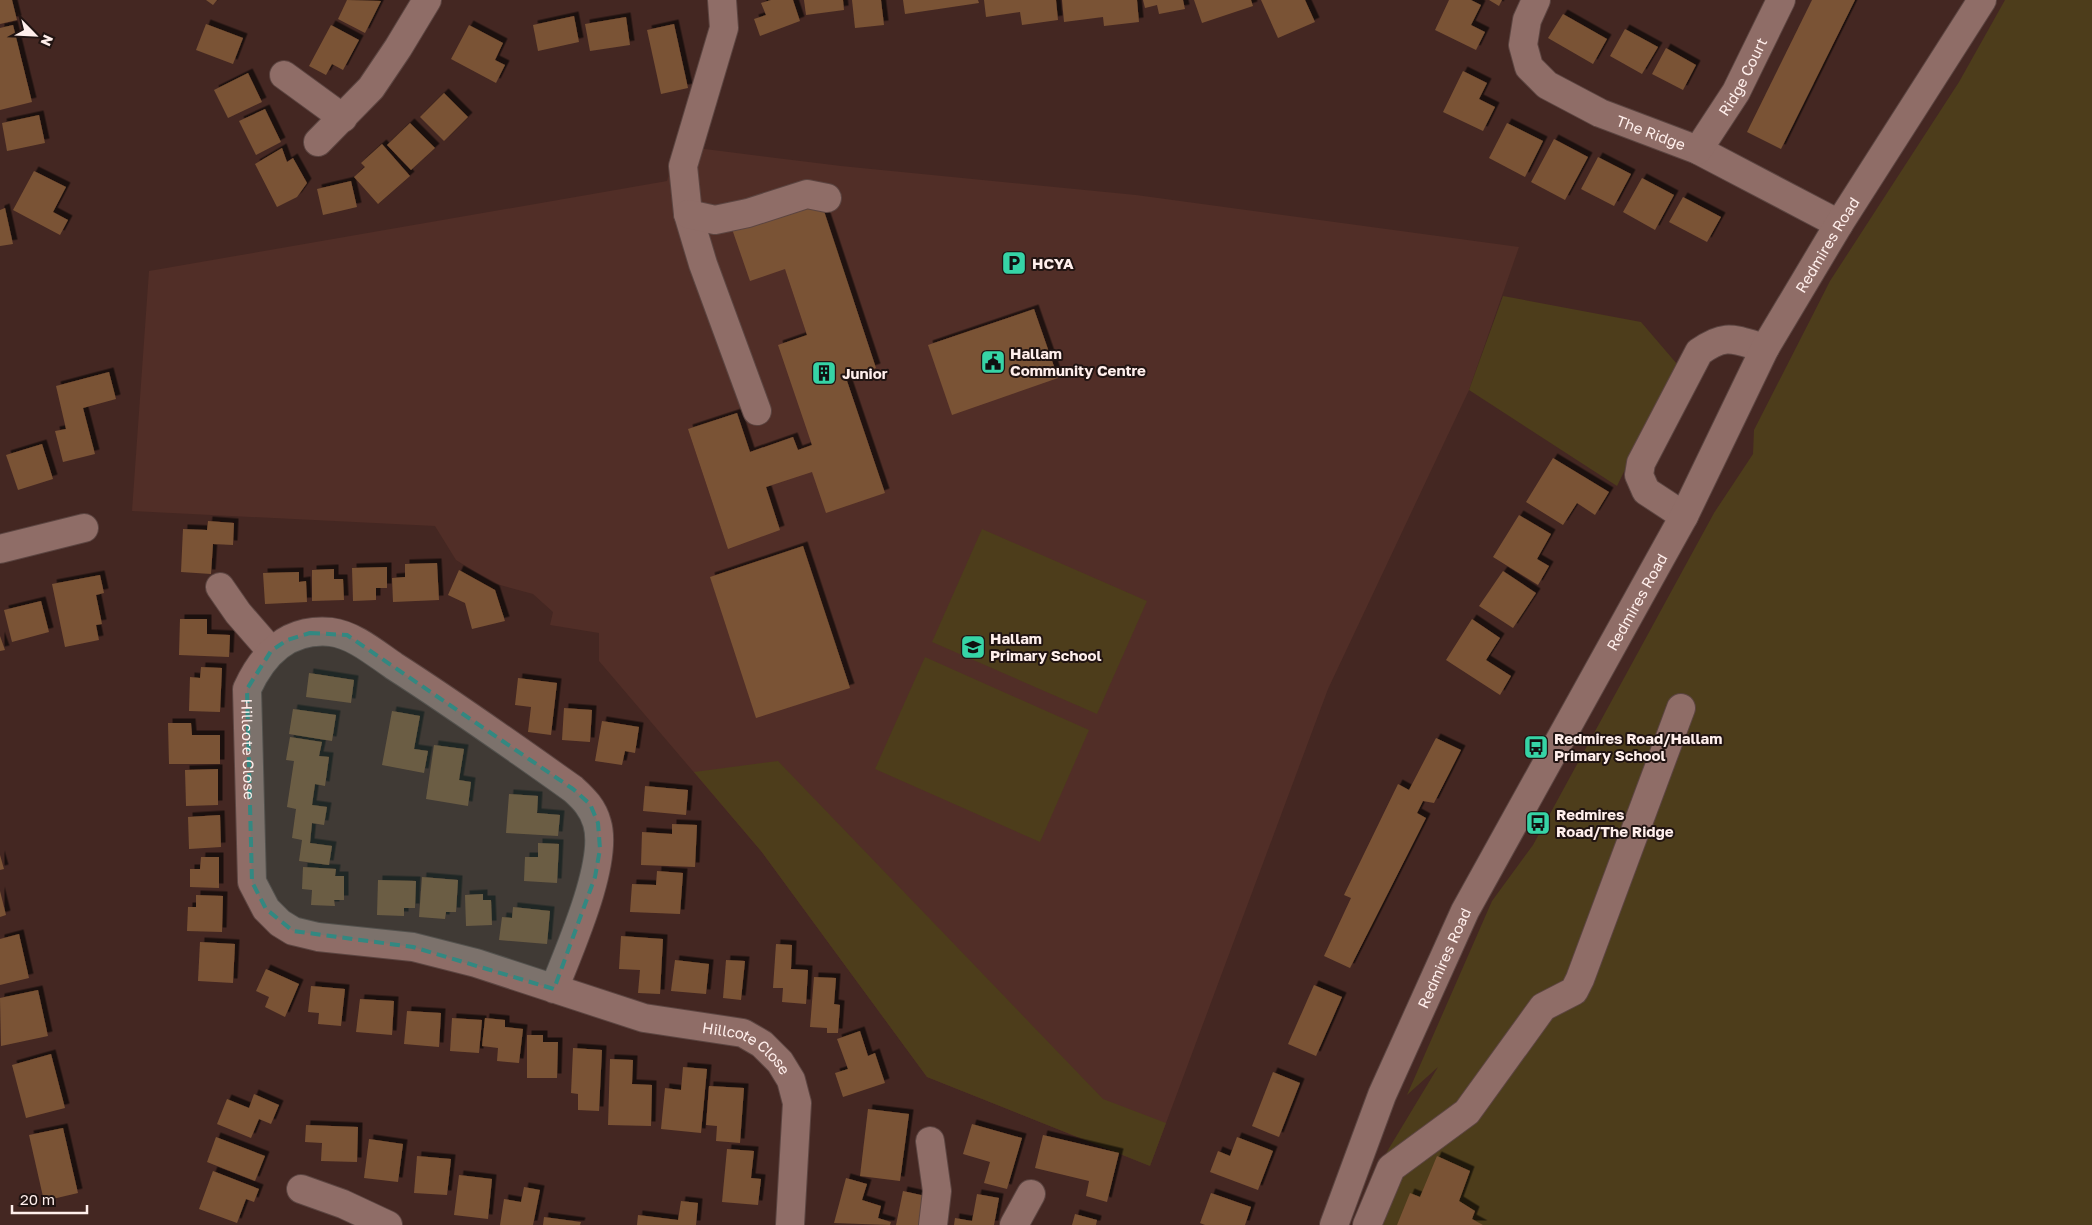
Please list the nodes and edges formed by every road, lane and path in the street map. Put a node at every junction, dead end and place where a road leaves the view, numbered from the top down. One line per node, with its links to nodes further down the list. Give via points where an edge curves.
1 (427, 0): 7 (street, via 371,88)
2 (722, 0): 11 (street, via 724,28 684,166)
3 (1536, 0): 9 (street, The Ridge, via 1527,20 1524,46 1529,67 1547,85 1600,112)
4 (1781, 0): 9 (street, Ridge Court, via 1736,92)
5 (1982, 0): 12 (street, Redmires Road)
6 (284, 75): 7 (street)
7 (343, 118): 8 (street)
8 (318, 142)
9 (1698, 150): 12 (street, The Ridge)
10 (827, 198): 11 (street, via 806,194 715,220)
11 (688, 214): 14 (street)
12 (1839, 224): 13 (street, Redmires Road)
13 (1765, 348): 15 (street, Redmires Road); 15 (street, via 1726,338 1699,352 1641,463 1639,474 1646,491)
14 (756, 411)
15 (1684, 516): 29 (street, Redmires Road, via 1465,911 1382,1095)
16 (84, 528): 17 (street)
17 (0, 549)
18 (220, 587): 19 (street)
19 (271, 651): 21 (street, Hillcote Close, via 287,640 310,633 347,635 573,789 590,804 598,824 600,849 594,877); 21 (street, Hillcote Close, via 256,669 247,690 252,882 266,909 293,931 318,937 413,947)
20 (1681, 708): 30 (street, via 1574,991 1543,1007 1467,1112 1391,1168)
21 (554, 989): 26 (street, Hillcote Close, via 644,1018 742,1033 762,1044 780,1062 791,1080 797,1103)
22 (930, 1141): 27 (street, via 937,1191)
23 (301, 1188): 25 (street)
24 (1030, 1194): 28 (street)
25 (388, 1225)
26 (790, 1225)
27 (933, 1225)
28 (1014, 1225)
29 (1334, 1225)
30 (1367, 1225)

